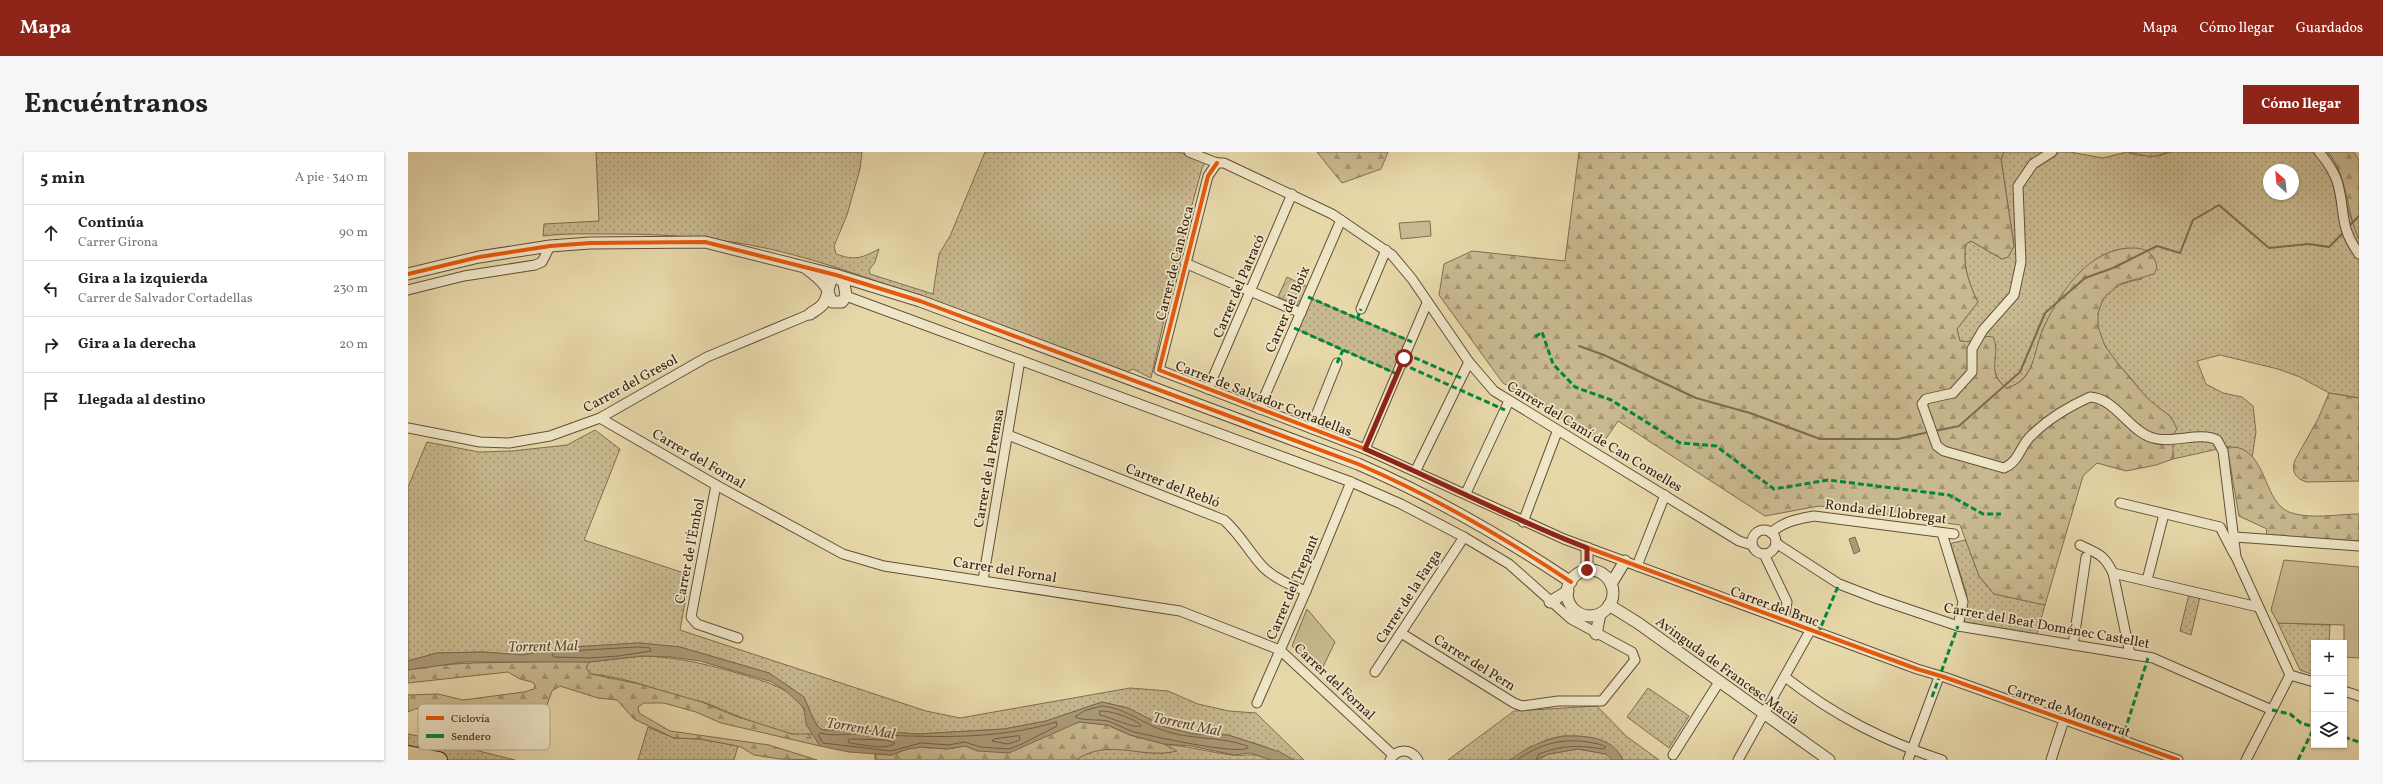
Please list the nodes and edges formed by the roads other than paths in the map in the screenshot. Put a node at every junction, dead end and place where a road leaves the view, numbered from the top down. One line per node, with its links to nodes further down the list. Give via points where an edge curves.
1 (1188, 152): 4 (street, Carrer del Camí de Can Comelles)
2 (2052, 152): 48 (street, via 2033,164 2018,186 2021,262 2014,295 1983,330 1972,349 1972,372 1953,393 1926,399 1922,404 1933,436 1940,449 2004,468 2018,457 2031,435 2072,406 2094,398 2106,403 2135,428 2152,438 2210,438 2219,443 2224,451)
3 (2319, 152): 9 (street, via 2336,181 2346,230)
4 (1217, 163): 5 (street, Carrer del Camí de Can Comelles, via 1224,163); 10 (street, Carrer de Can Roca, via 1208,176)
5 (1292, 194): 6 (street, Carrer del Camí de Can Comelles); 17 (street, Carrer del Patracó)
6 (1341, 220): 8 (street, Carrer del Camí de Can Comelles); 22 (street, Carrer del Boix)
7 (550, 246): 11 (street, via 706,242); 12 (street, via 479,256); 15 (street, via 542,262 535,265 464,276)
8 (1386, 250): 19 (street, Carrer del Camí de Can Comelles, via 1402,266); 21 (street)
9 (2359, 254)
10 (1185, 264): 17 (street); 27 (street, Carrer de Can Roca)
11 (803, 267): 13 (street); 16 (street, via 822,282)
12 (408, 274)
13 (836, 275): 14 (street); 16 (street, via 828,284); 18 (street, via 844,283)
14 (870, 286): 18 (street, via 853,289); 65 (street, via 941,308 1358,464 1397,481 1467,519)
15 (408, 290)
16 (828, 292): 20 (street, via 831,300); 23 (street, via 822,304)
17 (1252, 292): 22 (street); 28 (street, Carrer del Patracó)
18 (846, 296): 20 (street); 24 (street)
19 (1428, 303): 25 (street, Carrer del Camí de Can Comelles); 36 (street)
20 (837, 304): 23 (street, via 823,312)
21 (1361, 309)
22 (1301, 313): 30 (street, Carrer del Boix)
23 (810, 314): 31 (street, Carrer del Gresol, via 707,357)
24 (1020, 360): 35 (street, Carrer de la Premsa); 38 (street)
25 (1469, 362): 29 (street, Carrer del Camí de Can Comelles, via 1488,385); 37 (street)
26 (1337, 363): 33 (street)
27 (1159, 370): 28 (street, Carrer de Salvador Cortadellas)
28 (1208, 389): 30 (street, Carrer de Salvador Cortadellas)
29 (1509, 401): 34 (street, Carrer del Camí de Can Comelles); 40 (street)
30 (1259, 409): 33 (street, Carrer de Salvador Cortadellas)
31 (600, 418): 32 (street, Carrer del Gresol, via 550,436 509,443 480,442); 39 (street, Carrer del Fornal)
32 (408, 428)
33 (1310, 428): 36 (street, Carrer de Salvador Cortadellas)
34 (1557, 432): 41 (street, Carrer del Camí de Can Comelles); 44 (street)
35 (1008, 435): 62 (street, Carrer de la Premsa); 66 (street, Carrer del Rebló, via 1224,520 1237,532 1264,568 1284,582)
36 (1365, 449): 37 (street, Carrer de Salvador Cortadellas)
37 (1416, 470): 40 (street, Carrer de Salvador Cortadellas)
38 (1351, 482): 49 (street, via 1401,504); 66 (street, Carrer del Trepant)
39 (716, 485): 62 (street, Carrer del Fornal, via 843,554 884,566); 76 (street, Carrer de l'Èmbol, via 691,617 697,624)
40 (1466, 493): 44 (street, Carrer de Salvador Cortadellas)
41 (1665, 495): 51 (street, Carrer del Camí de Can Comelles, via 1739,541); 59 (street)
42 (2120, 503): 43 (street)
43 (2164, 514): 57 (street, via 2220,527); 63 (street)
44 (1523, 522): 54 (street, Carrer de Salvador Cortadellas)
45 (1771, 533): 46 (street, Ronda del Llobregat, via 1794,519 1814,516); 50 (street); 51 (street, via 1765,530 1758,532 1753,537)
46 (1942, 533): 47 (street, Ronda del Llobregat); 72 (street, via 1963,602)
47 (1954, 534)
48 (2235, 536): 53 (street); 57 (street)
49 (1464, 537): 67 (street, via 1509,564); 74 (street, Carrer de la Farga)
50 (1776, 543): 55 (street, via 1772,551); 72 (street, Carrer del Beat Doménec Castellet, via 1839,584)
51 (1752, 544): 55 (street, via 1756,552)
52 (2080, 545): 61 (street, via 2105,558)
53 (2359, 546)
54 (1587, 548): 58 (street, Carrer de Salvador Cortadellas); 60 (street)
55 (1764, 554): 71 (street, via 1786,602)
56 (2086, 557): 77 (street)
57 (2236, 557): 69 (street)
58 (1625, 561): 59 (street, Carrer del Bruc); 64 (street)
59 (1637, 566): 71 (street, Carrer del Bruc)
60 (1587, 570): 64 (street, via 1604,575); 65 (street, via 1581,572)
61 (2113, 573): 63 (street); 79 (street)
62 (983, 580): 78 (street, Carrer del Fornal, via 1180,611)
63 (2147, 580): 69 (street)
64 (1611, 584): 68 (street, via 1612,599)
65 (1569, 586): 67 (street); 70 (street, via 1570,604 1580,614)
66 (1306, 591): 78 (street, Carrer del Trepant)
67 (1550, 602): 75 (street)
68 (1609, 605): 70 (street); 85 (street, Avinguda de Francesc Macià)
69 (2258, 607): 81 (street)
70 (1600, 614): 75 (street)
71 (1784, 620): 73 (street, Carrer del Bruc)
72 (1958, 626): 77 (street, Carrer del Beat Doménec Castellet)
73 (1810, 631): 82 (street); 83 (street, Carrer del Bruc)
74 (1401, 633): 75 (street, Carrer del Pern, via 1522,706 1558,701 1602,701 1635,660 1632,652); 80 (street, Carrer de la Farga)
75 (1596, 634)
76 (738, 638)
77 (2073, 645): 79 (street, Carrer del Beat Doménec Castellet)
78 (1280, 650): 88 (street, Carrer del Trepant); 95 (street, Carrer del Fornal)
79 (2130, 654): 89 (street, Carrer del Beat Doménec Castellet, via 2153,658)
80 (1375, 672)
81 (2290, 675): 84 (street); 89 (street)
82 (1785, 677): 90 (street); 92 (street, via 1830,709 1877,736)
83 (1939, 677): 91 (street, Carrer de Montserrat); 92 (street)
84 (2311, 681)
85 (1719, 682): 90 (street, Avinguda de Francesc Macià); 94 (street)
86 (2347, 692): 87 (street)
87 (2359, 696)
88 (1257, 703)
89 (2272, 710): 104 (street)
90 (1764, 714): 98 (street); 99 (street, Avinguda de Francesc Macià)
91 (2064, 720): 102 (street); 103 (street, Carrer de Montserrat)
92 (1912, 750): 100 (street); 101 (street)
93 (408, 754): 96 (highway)
94 (1673, 755)
95 (1392, 757): 97 (street, Carrer del Fornal, via 1407,751)
96 (439, 760)
97 (1418, 760)
98 (1738, 760)
99 (1829, 760)
100 (1908, 760)
101 (1942, 760)
102 (2051, 760)
103 (2178, 760)
104 (2246, 760)

